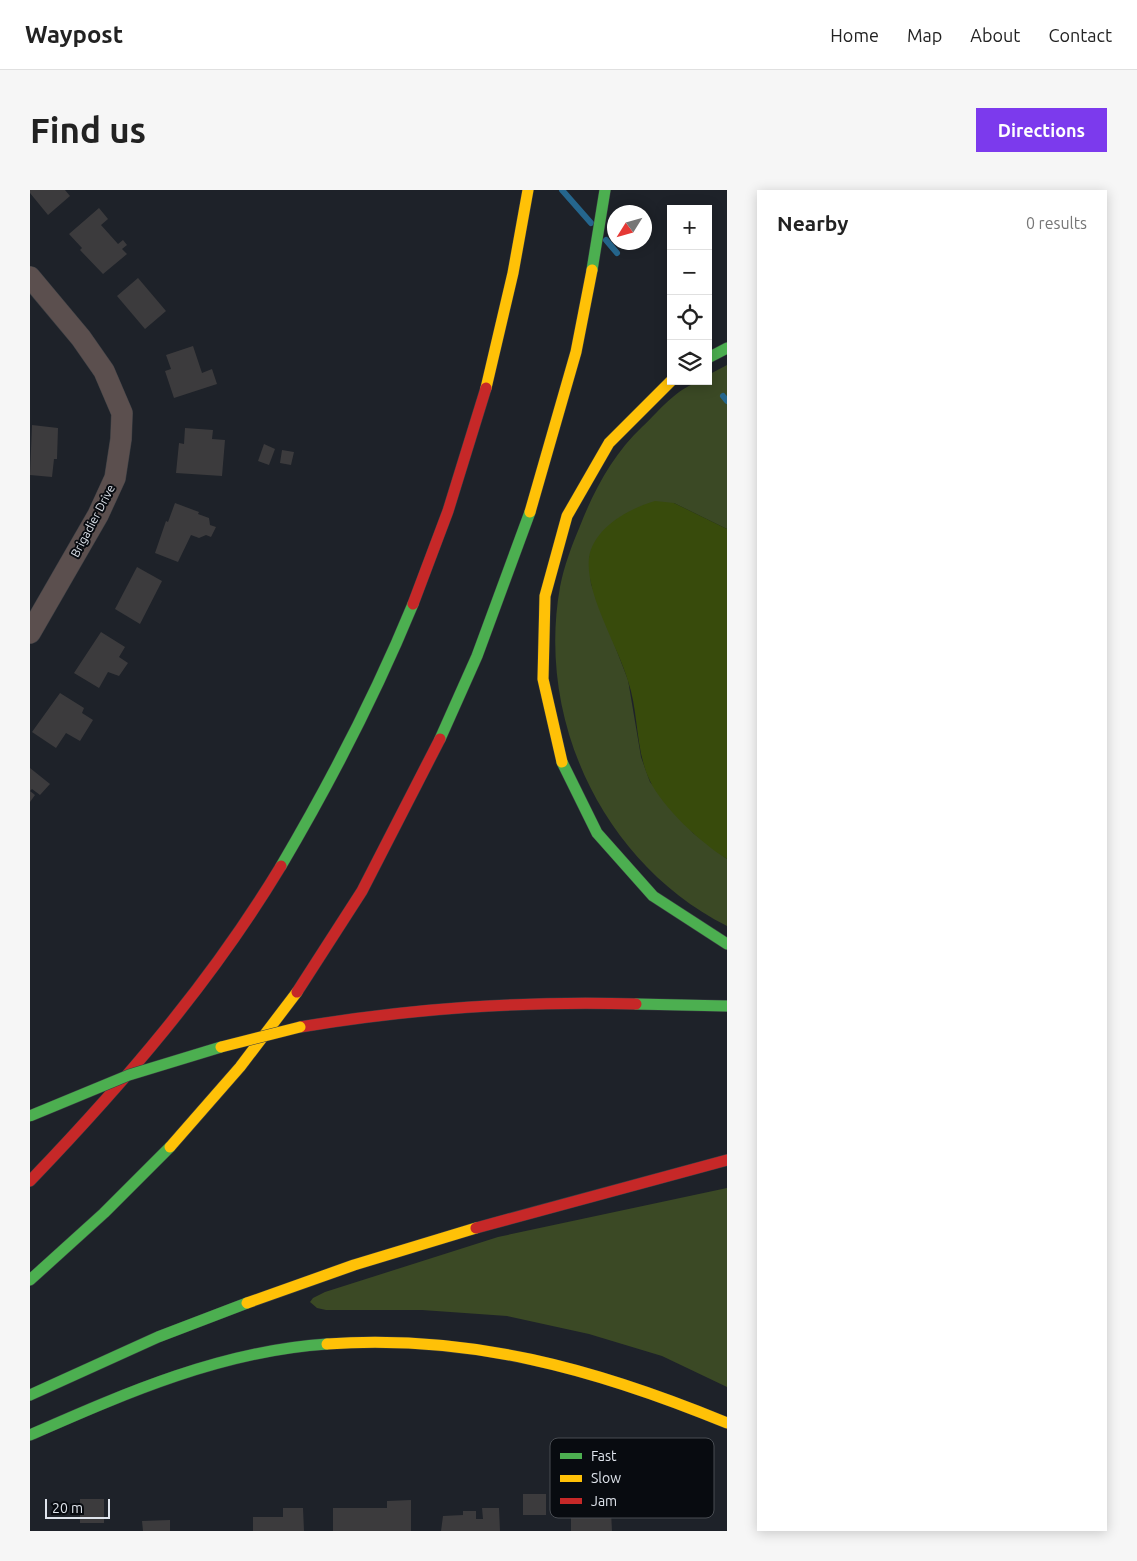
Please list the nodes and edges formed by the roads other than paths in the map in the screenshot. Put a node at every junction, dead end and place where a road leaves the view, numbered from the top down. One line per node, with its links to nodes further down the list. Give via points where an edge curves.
1 (528, 190): 12 (highway, via 524,225 496,352 467,459 412,611 360,722 288,854 223,956 143,1057)
2 (605, 190): 13 (highway, via 584,313 553,440 500,596 436,750 369,878 300,989 200,1115 140,1180)
3 (30, 278): 7 (street, Brigadier Drive, via 81,338 104,371 122,413 122,430 115,478)
4 (727, 348): 5 (highway)
5 (712, 356)
6 (667, 384): 8 (highway, via 642,406 604,450 564,523 544,597 540,638 542,674 551,729 563,767 577,798 604,842 635,879 670,909)
7 (30, 633)
8 (727, 944)
9 (727, 1006): 10 (highway, bridge, via 580,1002 486,1005 383,1014 300,1027 152,1067)
10 (30, 1116)
11 (727, 1160): 14 (highway, via 446,1236 336,1270 191,1324)
12 (30, 1181)
13 (30, 1280)
14 (30, 1395)
15 (727, 1423): 16 (highway, via 674,1399 608,1376 547,1360 452,1345 352,1340 297,1346 224,1361 134,1391)
16 (30, 1435)

